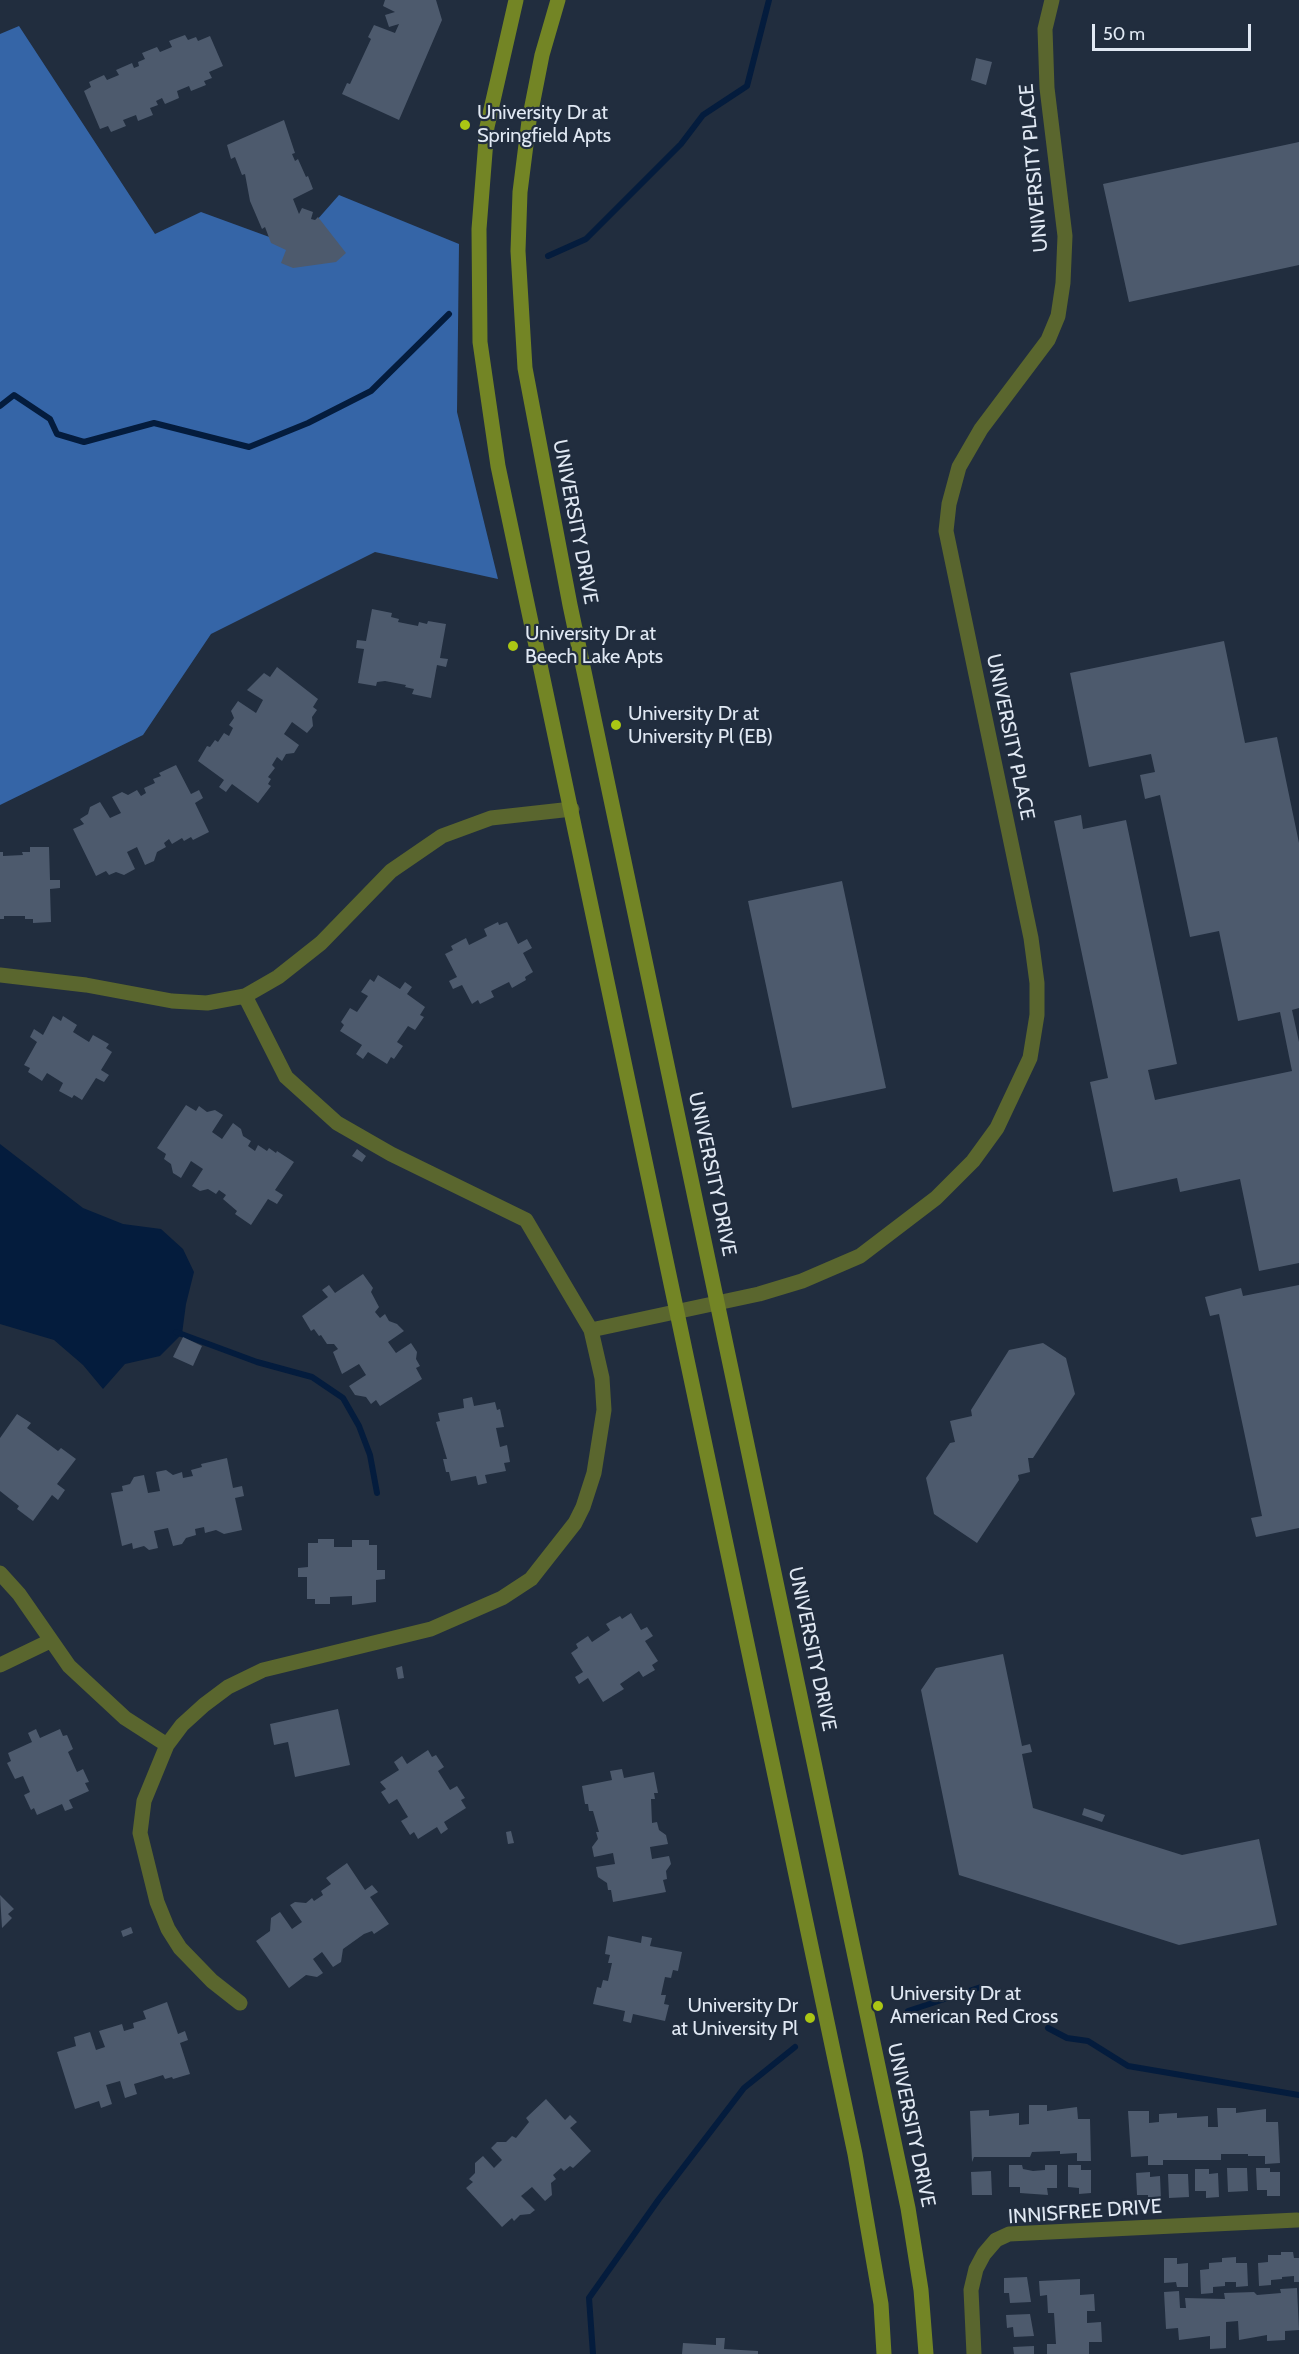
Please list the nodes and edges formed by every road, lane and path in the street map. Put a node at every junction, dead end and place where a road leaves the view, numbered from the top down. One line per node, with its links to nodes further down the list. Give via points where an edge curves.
1 (516, 0): 4 (main road, via 487,127 479,229 480,342 498,466)
2 (558, 0): 7 (main road, UNIVERSITY DRIVE, via 542,55 520,192 518,251 525,368 563,574)
3 (1052, 0): 7 (street, UNIVERSITY PLACE, via 1044,29 1065,236 1058,316 1048,340 981,429 959,467 946,531 1031,938 1037,1015 1030,1058 985,1146 909,1221 860,1256 828,1270 759,1294)
4 (572, 809): 6 (street, via 491,818 442,836 391,872 321,943 278,977); 8 (main road)
5 (0, 975): 6 (street, via 172,1001 207,1003)
6 (245, 996): 9 (street, via 286,1077 337,1123 526,1220)
7 (718, 1303): 8 (street, UNIVERSITY PLACE); 17 (main road, UNIVERSITY DRIVE, via 908,2208)
8 (677, 1312): 9 (street, UNIVERSITY PLACE); 16 (main road, via 855,2154 878,2283)
9 (591, 1330): 13 (street, via 602,1378 604,1410 594,1473 575,1523 531,1579 502,1598 431,1629 263,1670 228,1687 204,1705)
10 (0, 1573): 11 (street)
11 (50, 1641): 12 (street); 13 (street, via 69,1666 125,1718)
12 (0, 1665)
13 (167, 1745): 14 (street, via 144,1801 140,1833 157,1902 180,1948 212,1981)
14 (240, 2002)
15 (1297, 2220): 18 (street, INNISFREE DRIVE, via 1009,2234 996,2240 984,2254 971,2290)
16 (884, 2354)
17 (926, 2354)
18 (974, 2354)

